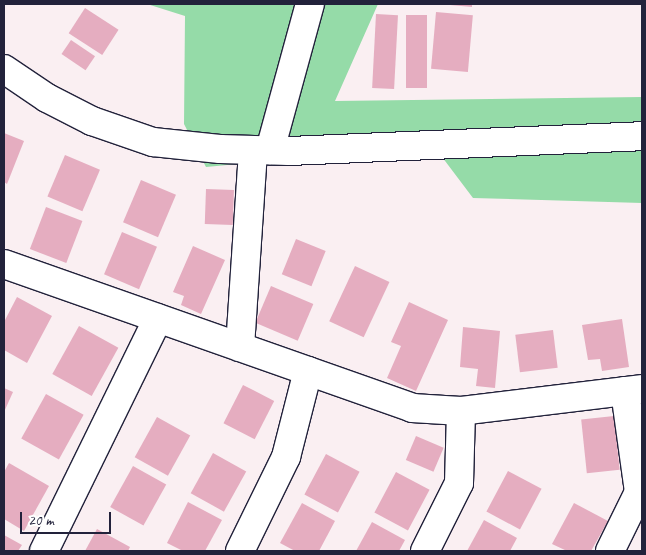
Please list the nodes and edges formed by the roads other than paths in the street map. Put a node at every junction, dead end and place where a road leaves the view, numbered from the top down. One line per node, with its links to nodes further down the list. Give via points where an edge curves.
1 (310, 4): 4 (street)
2 (4, 69): 4 (street, via 47,98 92,121 153,142)
3 (642, 136): 4 (street)
4 (262, 150): 7 (street)
5 (4, 264): 6 (street)
6 (158, 318): 7 (street); 11 (street)
7 (240, 347): 8 (street)
8 (308, 371): 10 (street, via 412,408); 12 (street, via 286,458)
9 (634, 390): 10 (street); 14 (street, via 639,492)
10 (461, 411): 13 (street, via 459,483)
11 (44, 551)
12 (240, 551)
13 (425, 551)
14 (610, 551)

